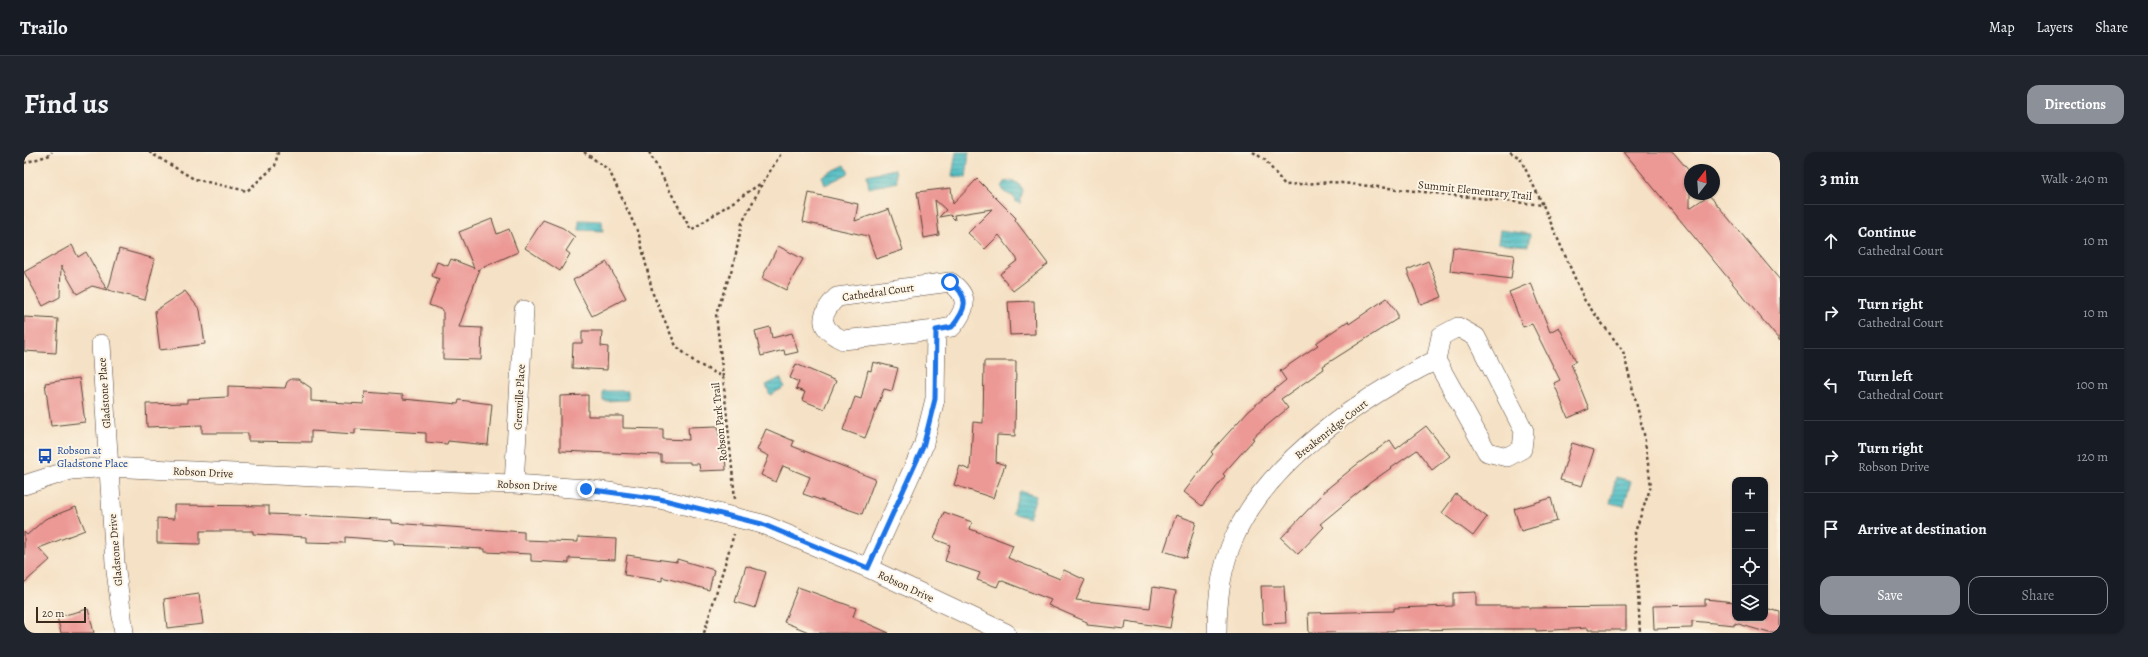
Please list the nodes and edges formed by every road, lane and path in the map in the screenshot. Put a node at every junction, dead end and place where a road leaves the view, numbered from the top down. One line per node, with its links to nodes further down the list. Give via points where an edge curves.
1 (52, 152): 9 (path, via 50,155)
2 (149, 152): 3 (path, via 194,179 247,191 275,166)
3 (278, 152)
4 (584, 152): 16 (path, Robson Park Trail, via 609,170 639,235 653,294 676,346 696,363)
5 (649, 152): 10 (path, via 691,230)
6 (782, 152): 10 (path)
7 (1253, 152): 11 (path, Summit Elementary Trail, via 1265,160 1285,185 1332,182)
8 (1510, 152): 11 (path, via 1520,158)
9 (24, 163)
10 (762, 184): 16 (path, via 742,224 734,263 716,314)
11 (1543, 205): 27 (path, Summit Elementary Trail, via 1585,300 1623,351 1644,434 1651,486 1635,532)
12 (524, 310): 18 (street, Grenville Place)
13 (936, 330): 13 (street, Cathedral Court, via 843,340 830,334 823,321 826,308 837,297 950,282 960,288 964,300 963,314 952,327); 22 (street, via 935,399 923,447)
14 (101, 344): 17 (street, Gladstone Place)
15 (1436, 360): 15 (street, via 1487,452 1507,457 1522,449 1524,431 1476,337 1458,327 1441,336); 26 (street, Breakenridge Court, via 1403,376 1335,423 1295,455 1255,500 1234,538 1222,577)
16 (723, 377): 20 (path, Robson Park Trail)
17 (109, 467): 18 (street, Robson Drive, via 356,480); 19 (street, Robson Drive, via 71,470); 23 (street, Gladstone Drive, via 115,563)
18 (514, 484): 22 (street, Robson Drive, via 586,489 675,503 762,524)
19 (24, 485)
20 (736, 500)
21 (735, 530): 24 (path)
22 (868, 568): 25 (street, Robson Drive)
23 (124, 633)
24 (704, 633)
25 (1006, 633)
26 (1217, 633)
27 (1640, 633)

